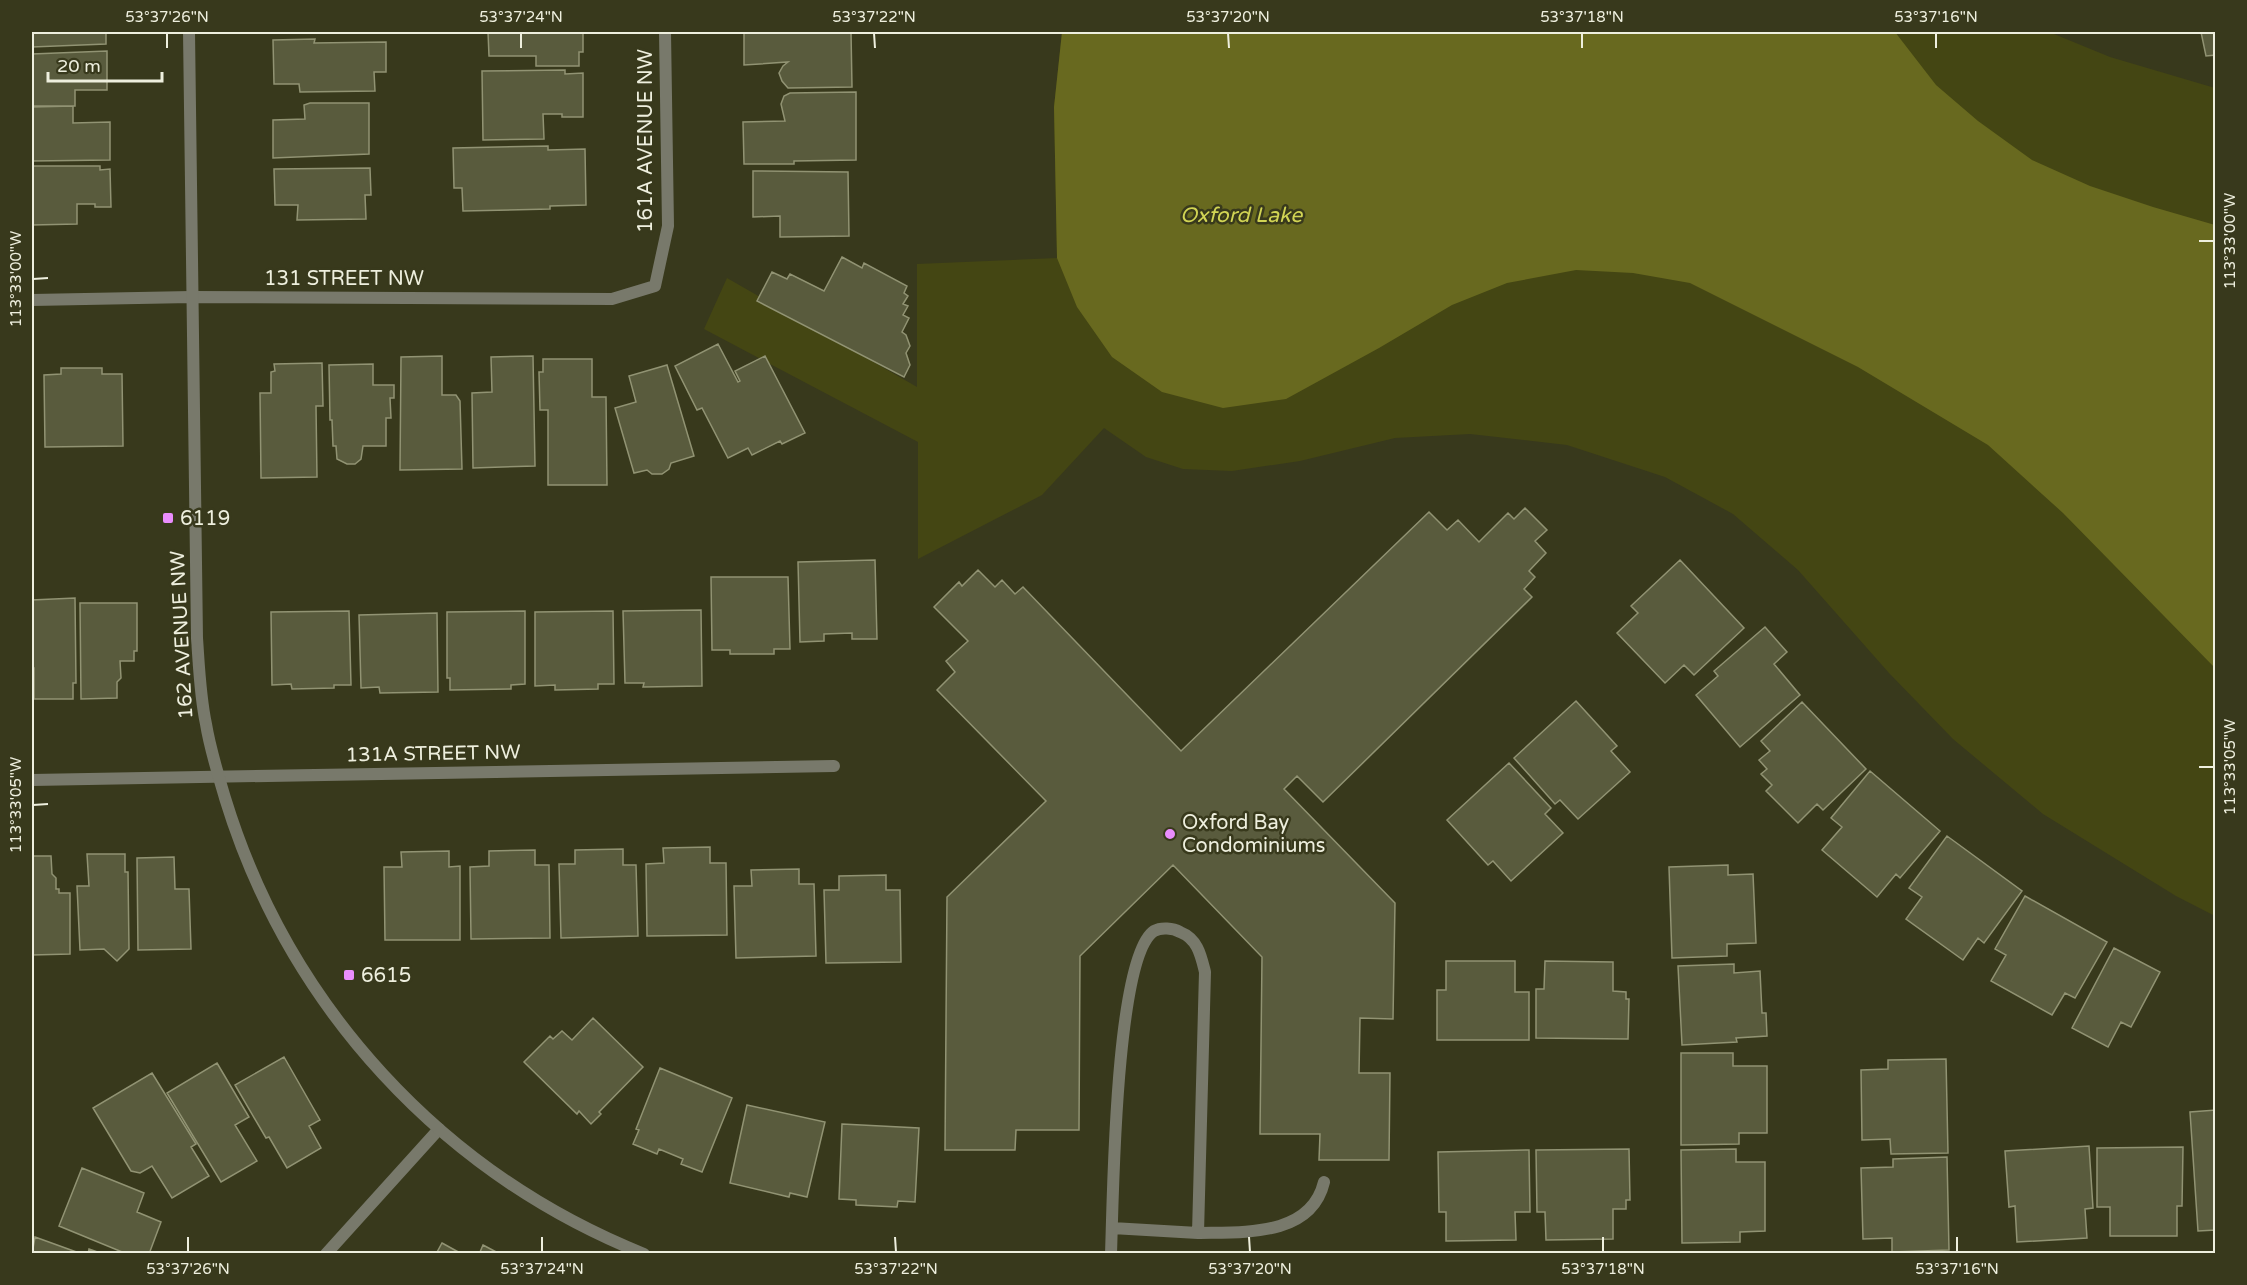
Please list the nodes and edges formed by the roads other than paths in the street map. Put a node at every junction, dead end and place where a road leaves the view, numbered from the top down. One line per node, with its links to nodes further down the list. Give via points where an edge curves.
1 (189, 32): 4 (street, 162 AVENUE NW)
2 (665, 32): 3 (street, 161A AVENUE NW, via 668,226)
3 (655, 286): 4 (street, 131 STREET NW, via 612,298)
4 (191, 297): 5 (street, 131 STREET NW); 7 (street, 162 AVENUE NW, via 197,638 206,724)
5 (32, 300)
6 (834, 766): 7 (street, 131A STREET NW)
7 (219, 776): 8 (street, 131A STREET NW); 9 (street, 162 AVENUE NW, via 237,838 296,959 352,1041)
8 (32, 780)
9 (439, 1129): 13 (street); 14 (street, 162 AVENUE NW, via 536,1200 590,1231)
10 (1324, 1182): 12 (street, via 1320,1197 1301,1216 1284,1225 1253,1232)
11 (1112, 1228): 12 (street); 12 (street, via 1124,1020 1143,945 1154,932 1165,928 1182,932 1198,946 1205,972); 15 (street)
12 (1198, 1233)
13 (326, 1254)
14 (644, 1254)
15 (1111, 1254)

